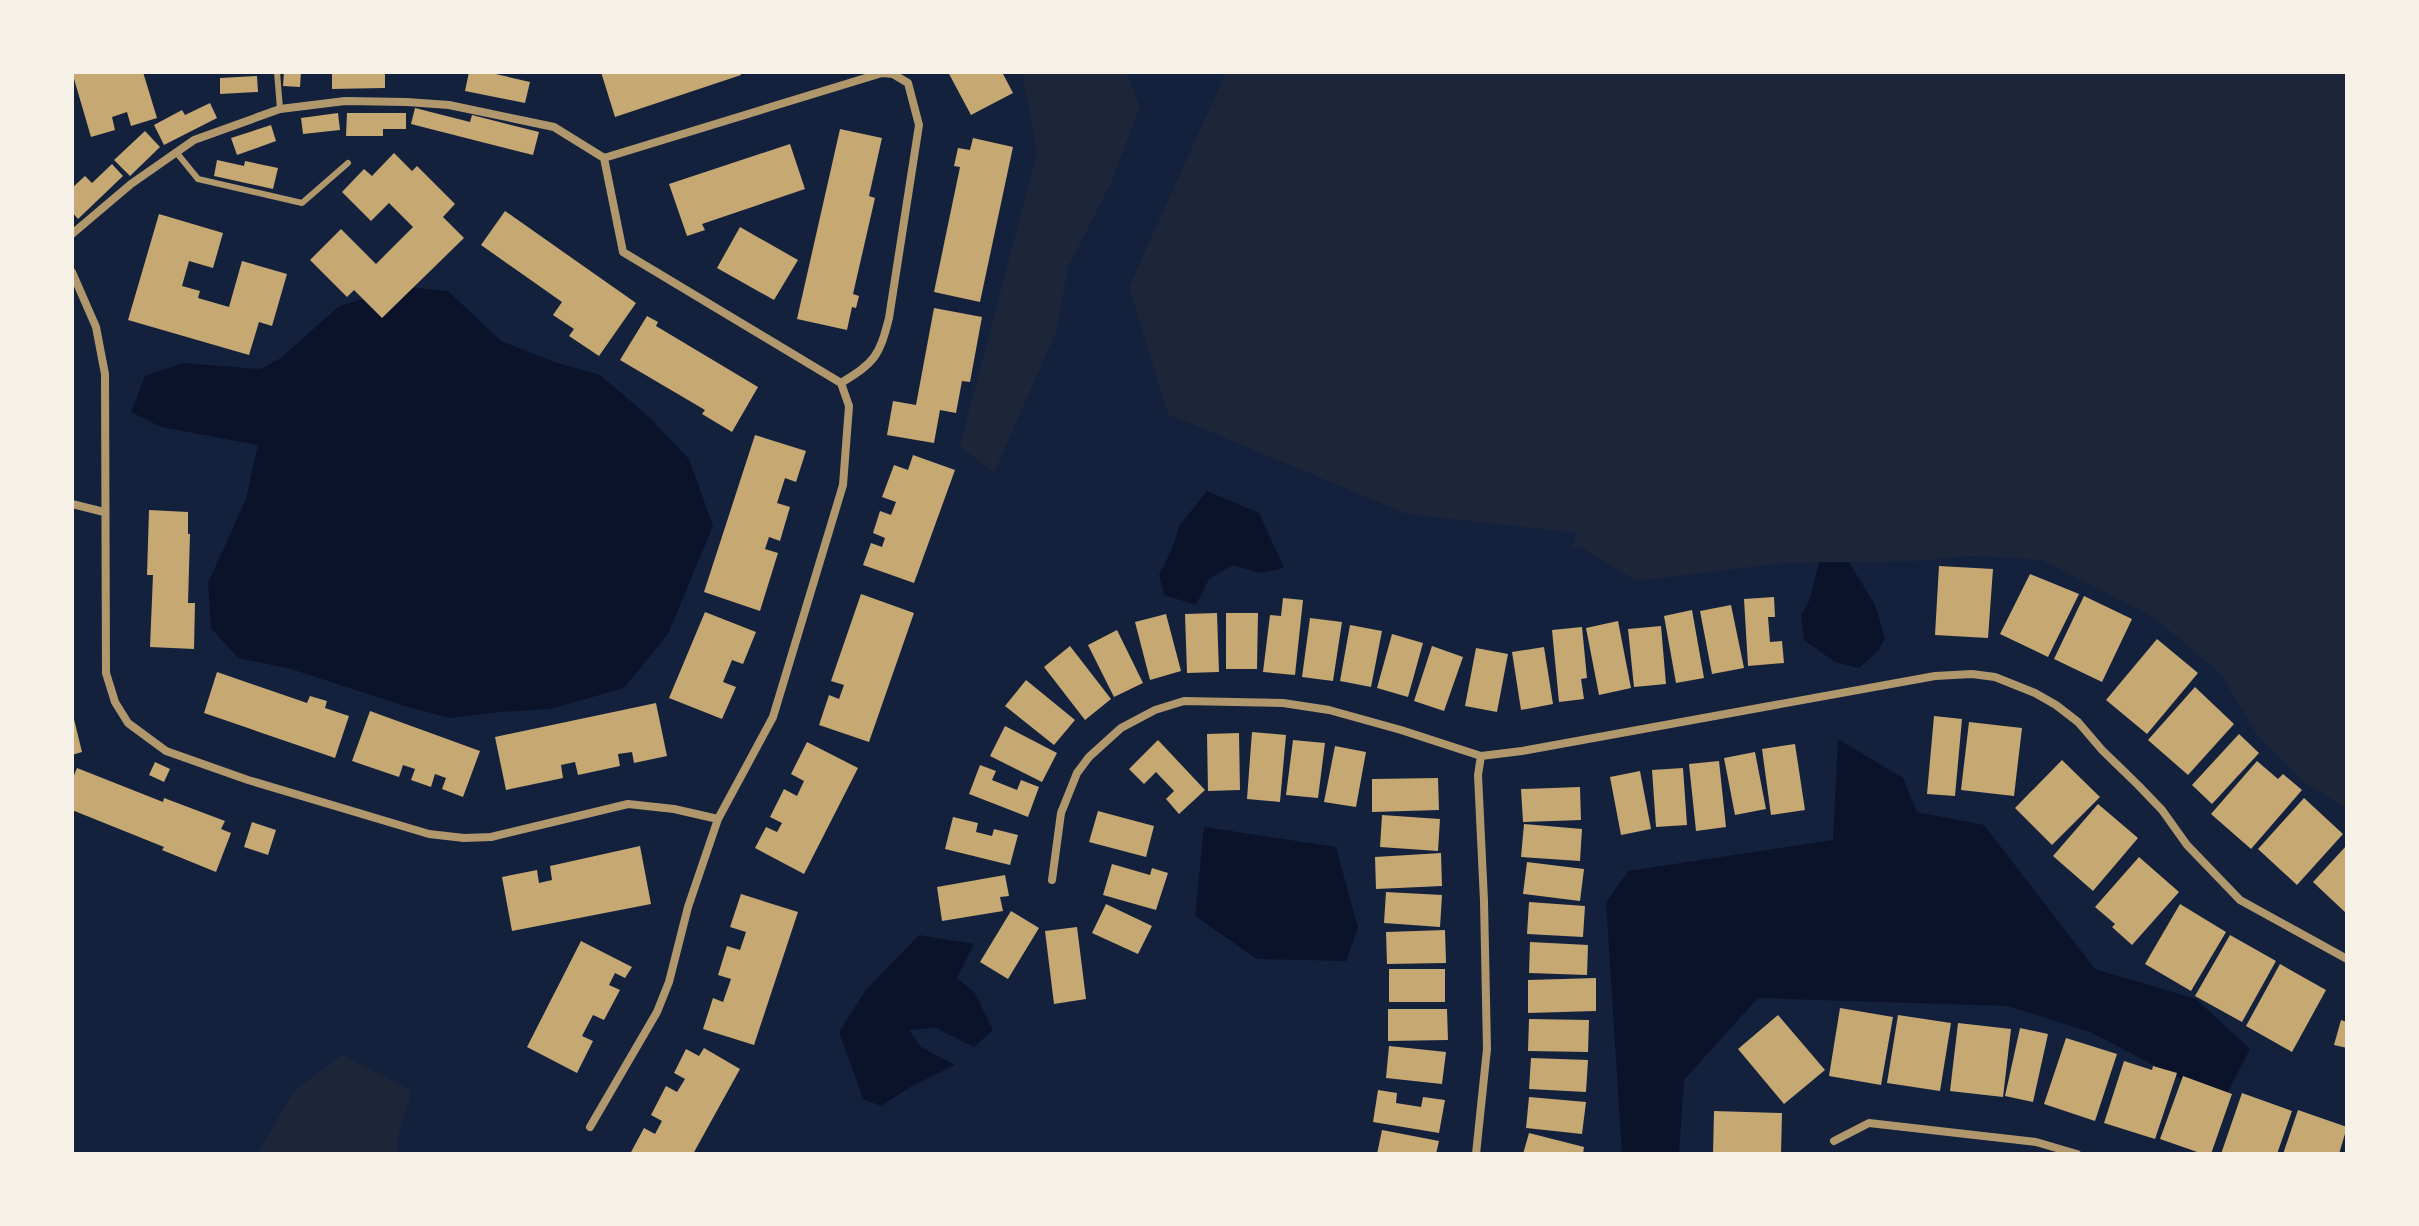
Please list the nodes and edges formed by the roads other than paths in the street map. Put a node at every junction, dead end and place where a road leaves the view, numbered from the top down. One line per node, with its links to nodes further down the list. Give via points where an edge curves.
1 (277, 72): 2 (lane)
2 (280, 109): 3 (street, via 194,140); 4 (street, via 345,101 449,105 554,127)
3 (176, 152): 5 (lane, via 198,179 302,203); 6 (street)
4 (604, 158): 8 (street, via 623,252); 8 (street, via 882,73 908,83 919,125 889,318 871,365)
5 (348, 163)
6 (72, 234)
7 (72, 272): 10 (street, via 96,327 105,374)
8 (841, 383): 12 (street, via 849,406 843,485 773,717)
9 (72, 504): 10 (street)
10 (104, 512): 12 (street, via 106,673 128,723 166,751 248,780 452,837 491,837 628,804)
11 (1481, 756): 13 (street, via 1314,707 1184,701 1121,728 1077,773 1061,813); 14 (street, via 1935,676 1995,677 2035,693 2078,722 2240,900); 17 (street, via 1487,1049)
12 (718, 819): 15 (street, via 657,1012)
13 (1052, 880)
14 (2347, 959)
15 (590, 1127)
16 (1834, 1141): 18 (street, via 1869,1123 2036,1142)
17 (1476, 1154)
18 (2077, 1154)

